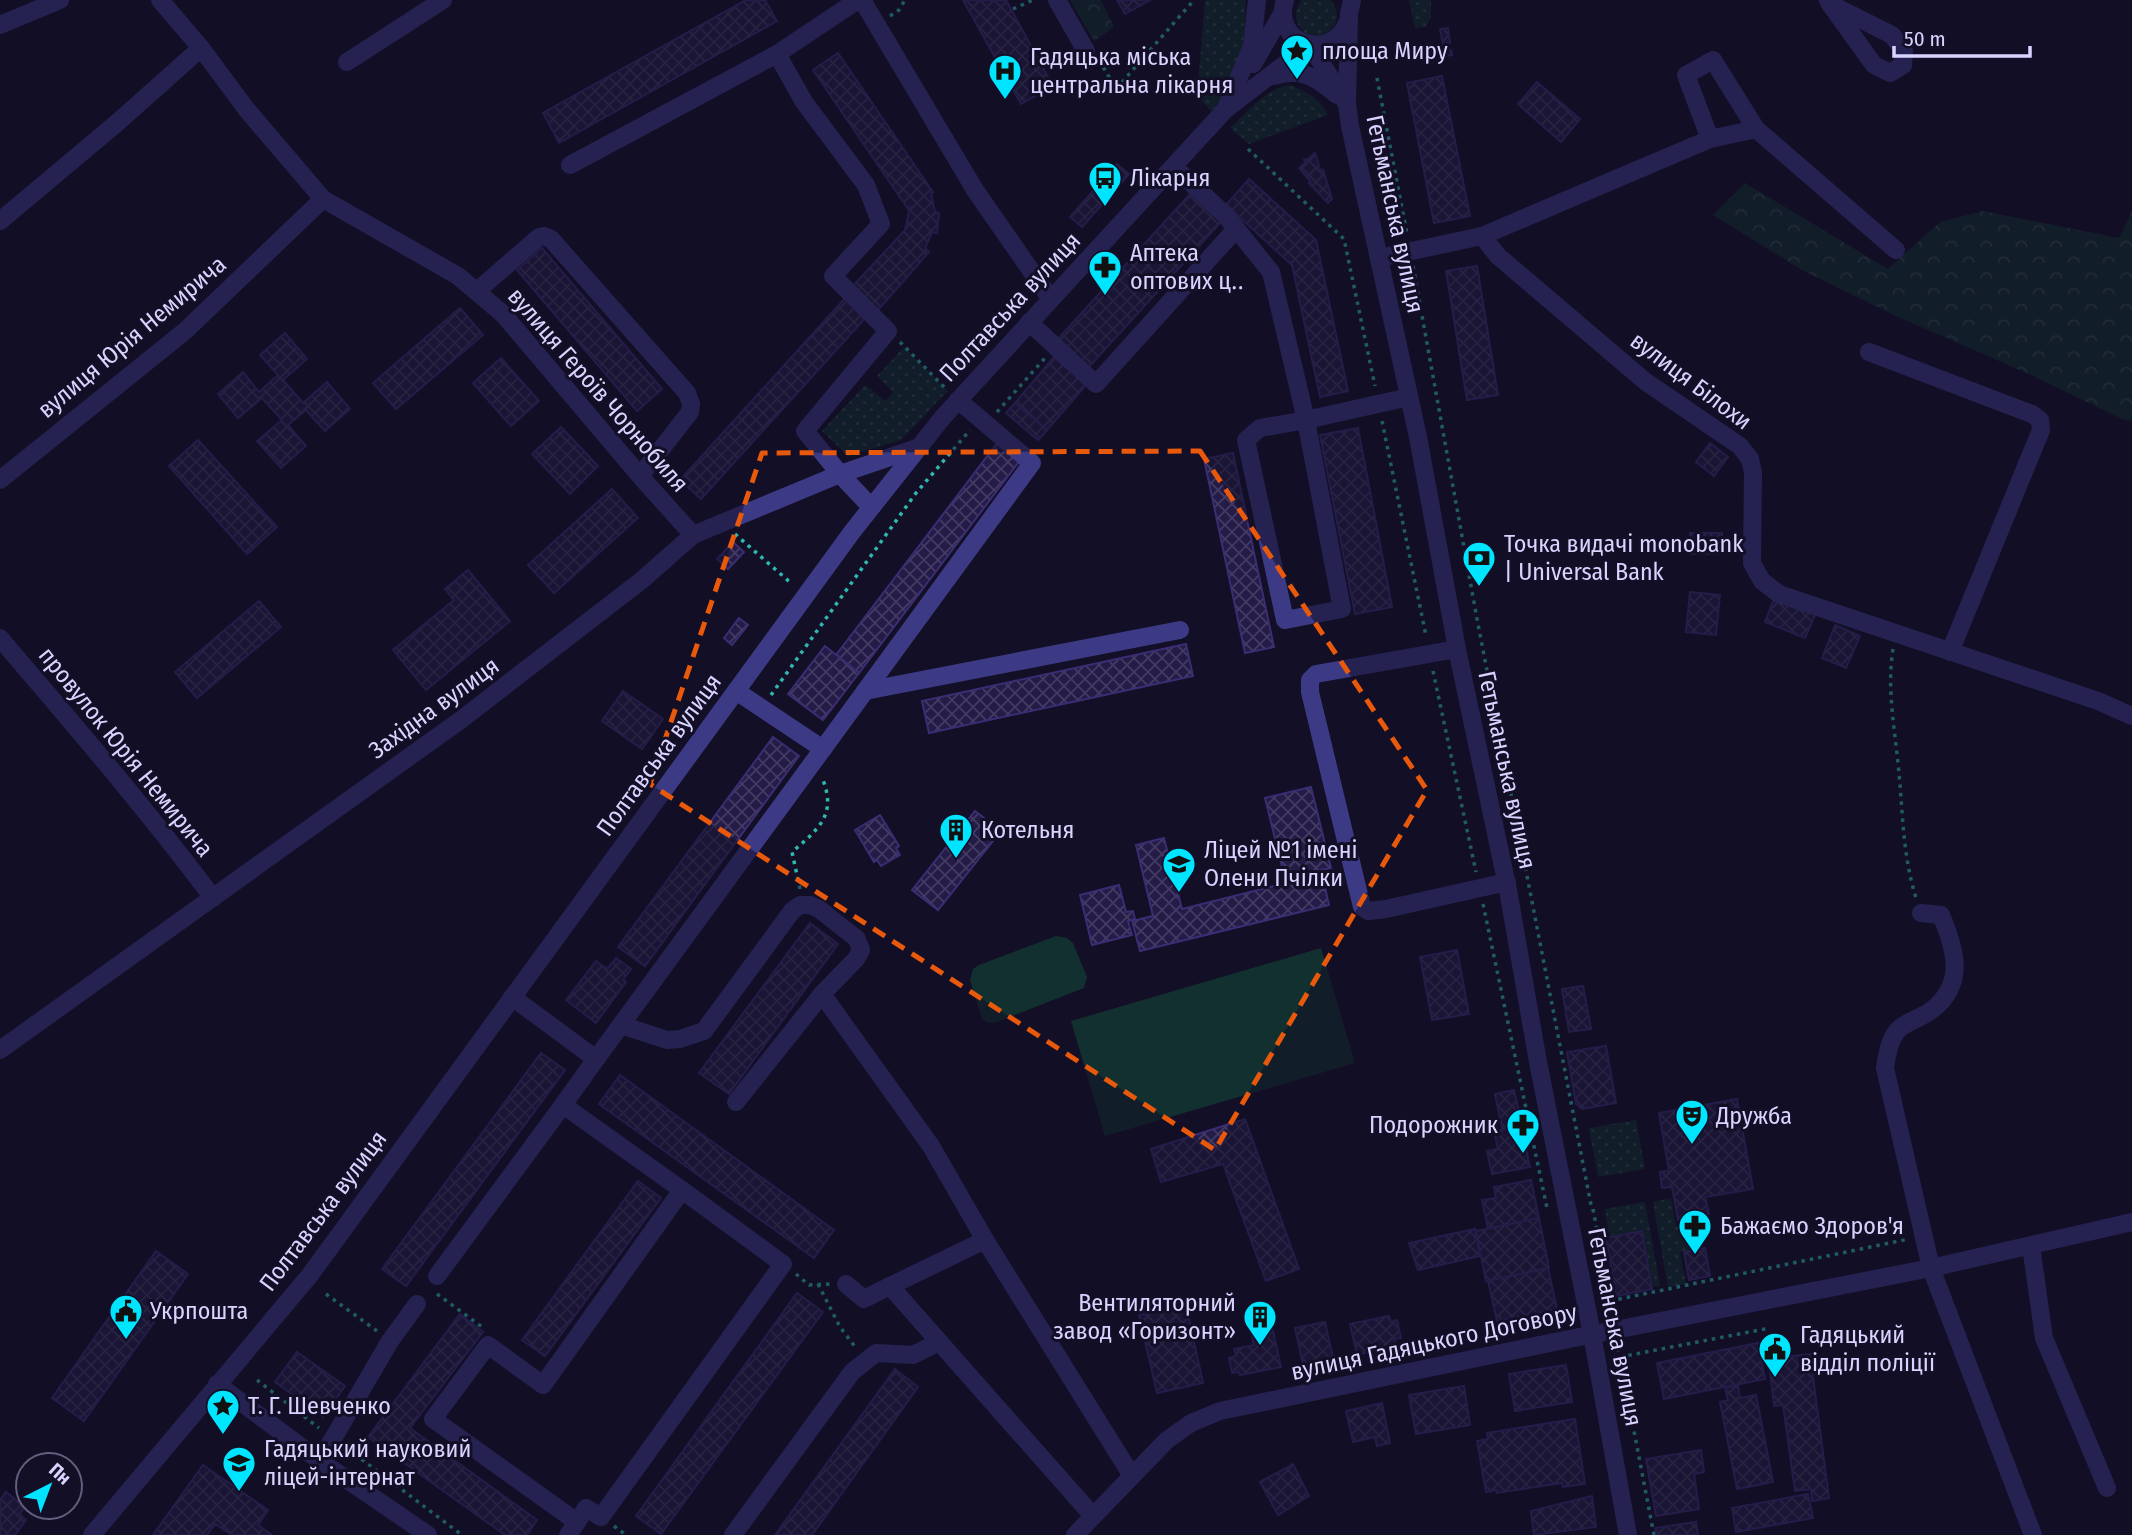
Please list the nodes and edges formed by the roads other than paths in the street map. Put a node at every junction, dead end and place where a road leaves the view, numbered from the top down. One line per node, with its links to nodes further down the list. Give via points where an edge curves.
1 (60, 0): 9 (street)
2 (160, 0): 11 (street, вулиця Героїв Чорнобиля)
3 (443, 0): 14 (street)
4 (860, 0): 13 (street); 29 (street, via 975,190)
5 (1057, 0): 12 (street)
6 (1257, 0): 17 (street, via 1252,46)
7 (1283, 5): 10 (street, via 1291,34); 17 (street)
8 (1349, 5): 10 (street, via 1345,29 1338,37); 16 (street, Гетьманська вулиця)
9 (0, 25)
10 (1310, 45): 15 (street, Полтавська вулиця); 16 (street)
11 (201, 48): 22 (street, вулиця Героїв Чорнобиля); 24 (street)
12 (1091, 53)
13 (777, 54): 20 (street); 36 (street, via 804,102 866,185 881,224 833,276 888,331 805,431)
14 (347, 62)
15 (1267, 78): 16 (street, via 1304,73); 17 (street, Полтавська вулиця)
16 (1347, 104): 27 (street, Гетьманська вулиця)
17 (1226, 109): 21 (street, Полтавська вулиця)
18 (1756, 129): 19 (street); 19 (street, via 1713,60 1686,75); 26 (street)
19 (1710, 139): 25 (street)
20 (570, 165)
21 (1174, 167): 23 (street); 29 (street, Полтавська вулиця)
22 (323, 199): 28 (street, вулиця Героїв Чорнобиля); 38 (street, вулиця Юрія Немирича, via 185,331)
23 (1228, 219): 30 (street, via 1096,384); 34 (street, via 1271,272)
24 (0, 221)
25 (1482, 236): 27 (street); 44 (street, вулиця Білохи, via 1498,256 1646,382 1740,446 1753,472 1752,563 1762,581 1779,594)
26 (1896, 250)
27 (1379, 258): 32 (street, Гетьманська вулиця)
28 (477, 291): 37 (street, вулиця Героїв Чорнобиля, via 503,314); 37 (street, via 539,237 551,239 687,393 690,412)
29 (1051, 298): 30 (street, Полтавська вулиця)
30 (1029, 322): 33 (street, Полтавська вулиця)
31 (1869, 352): 44 (street, via 2040,420 2041,430)
32 (1409, 397): 34 (street); 43 (street, Гетьманська вулиця)
33 (958, 400): 35 (street, Полтавська вулиця); 46 (street, via 1032,463)
34 (1306, 420): 34 (street, via 1342,609 1285,620 1246,440 1260,428)
35 (917, 448): 36 (street, Західна вулиця); 39 (street, Полтавська вулиця)
36 (840, 474): 39 (street); 40 (street, Західна вулиця)
37 (640, 477): 40 (street, вулиця Героїв Чорнобиля)
38 (0, 480)
39 (871, 507): 45 (street, Полтавська вулиця)
40 (693, 535): 50 (street, Західна вулиця, via 473,711)
41 (1180, 629): 46 (street)
42 (0, 638): 50 (street, провулок Юрія Немирича)
43 (1457, 649): 49 (street, Гетьманська вулиця); 49 (street, via 1316,674 1310,680 1310,692 1362,907 1368,911 1387,909)
44 (1950, 652): 47 (street, вулиця Білохи)
45 (736, 691): 48 (street); 53 (street, Полтавська вулиця)
46 (865, 691): 48 (street)
47 (2132, 716)
48 (823, 749): 54 (street)
49 (1507, 882): 68 (street, Гетьманська вулиця)
50 (213, 898): 55 (street, Західна вулиця)
51 (1921, 913): 63 (street, via 1941,915 1956,970 1951,990 1933,1009 1899,1029 1888,1048 1885,1069)
52 (822, 994): 54 (street, via 856,959 859,944 819,909 800,905 704,1031 667,1040); 57 (street); 61 (street, via 931,1146)
53 (512, 997): 56 (street); 70 (street, Полтавська вулиця, via 310,1275)
54 (621, 1025): 56 (street)
55 (0, 1049)
56 (596, 1059): 58 (street)
57 (736, 1102)
58 (563, 1105): 59 (street); 64 (street)
59 (682, 1191): 75 (street, via 783,1264 601,1517 586,1508); 75 (street, via 543,1385 488,1345 433,1419)
60 (2132, 1222): 62 (street, вулиця Гадяцького Договору)
61 (985, 1240): 66 (street); 72 (street)
62 (2031, 1246): 63 (street, вулиця Гадяцького Договору); 73 (street, via 2044,1338)
63 (1931, 1268): 68 (street, вулиця Гадяцького Договору); 81 (street)
64 (433, 1282)
65 (846, 1284): 66 (street, via 863,1299)
66 (890, 1286): 69 (street)
67 (417, 1304): 71 (street, via 390,1341)
68 (1592, 1334): 72 (street, вулиця Гадяцького Договору, via 1220,1411 1167,1440); 80 (street, Гетьманська вулиця)
69 (939, 1342): 74 (street); 78 (street, via 913,1355 876,1353 852,1372)
70 (217, 1384): 71 (street); 76 (street, Полтавська вулиця)
71 (320, 1461): 77 (street)
72 (1132, 1476): 74 (street, вулиця Гадяцького Договору)
73 (2107, 1488)
74 (1093, 1516): 79 (street, вулиця Гадяцького Договору)
75 (573, 1528)
76 (92, 1535)
77 (428, 1535)
78 (733, 1535)
79 (1075, 1535)
80 (1628, 1535)
81 (2033, 1535)

